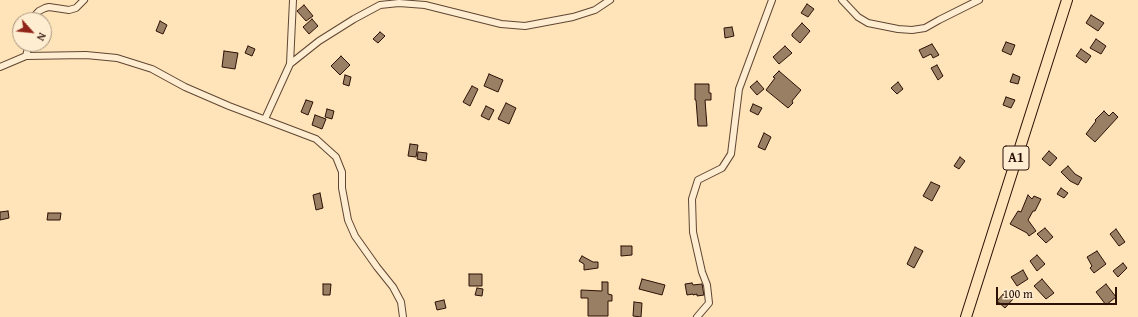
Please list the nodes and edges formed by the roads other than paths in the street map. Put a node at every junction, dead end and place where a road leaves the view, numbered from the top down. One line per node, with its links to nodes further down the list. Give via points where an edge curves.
1 (84, 0): 8 (street, via 76,8 69,10 49,7)
2 (293, 0): 11 (street)
3 (610, 0): 11 (street, via 595,10 573,17 525,26 501,24 425,5 380,5 320,41)
4 (772, 0): 15 (street, via 739,89 731,154 722,168 698,180 692,199 693,232 707,285 709,303)
5 (842, 0): 6 (street, via 858,17 868,23 912,30 925,28)
6 (979, 0)
7 (1067, 0): 16 (main road, A1)
8 (38, 12)
9 (27, 52): 10 (street)
10 (26, 56): 12 (street); 13 (street, via 86,55 117,58 152,69 185,87)
11 (290, 64): 13 (street)
12 (0, 67)
13 (265, 119): 14 (street, via 316,139 336,157 342,172 348,220 355,236 393,287 401,302)
14 (403, 317)
15 (697, 317)
16 (966, 317)

